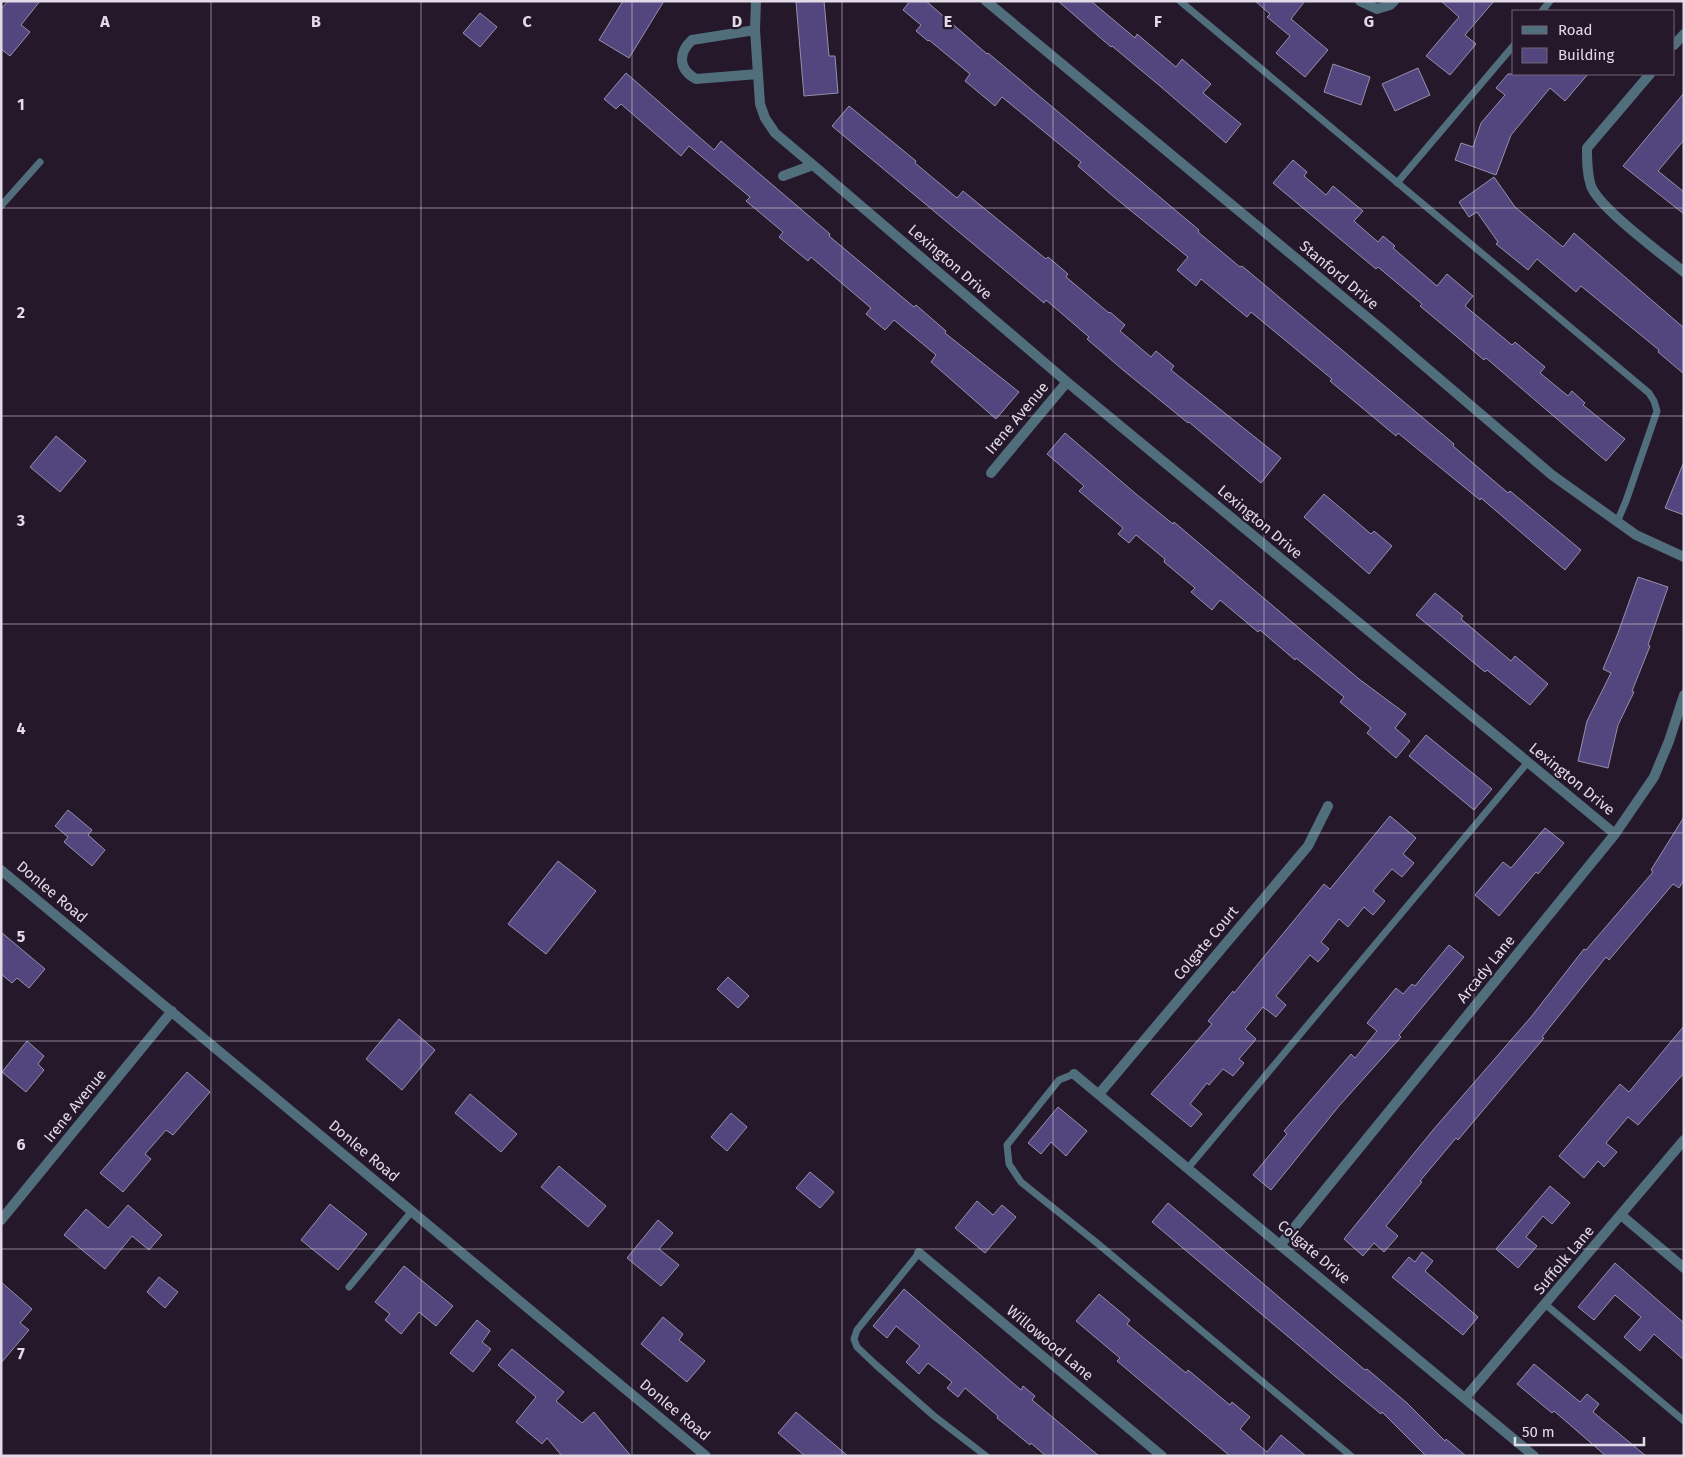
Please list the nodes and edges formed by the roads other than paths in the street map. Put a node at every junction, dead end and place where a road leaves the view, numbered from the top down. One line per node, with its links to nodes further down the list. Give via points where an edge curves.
1 (756, 1): 6 (street, Lexington Drive)
2 (986, 1): 20 (street, Stanford Drive, via 1552,475)
3 (1180, 1): 15 (lane)
4 (1360, 1): 5 (street, via 1377,9 1390,6)
5 (1394, 1)
6 (755, 30): 10 (street, Lexington Drive); 10 (street, via 692,40 682,57 684,68 696,78)
7 (1684, 34): 8 (street)
8 (1675, 44)
9 (1512, 47): 15 (lane)
10 (758, 74): 13 (street, Lexington Drive, via 760,104 765,118 775,133)
11 (1649, 75): 17 (street, via 1587,148 1588,170 1592,188 1608,209)
12 (40, 162): 16 (lane)
13 (812, 165): 14 (street); 18 (street, Lexington Drive)
14 (783, 176)
15 (1397, 183): 20 (lane, via 1649,393 1657,412)
16 (1, 206)
17 (1684, 272)
18 (1067, 382): 19 (street, Irene Avenue); 23 (street, Lexington Drive)
19 (991, 473)
20 (1617, 522): 21 (street, Stanford Drive, via 1636,536)
21 (1684, 557)
22 (1684, 695): 25 (street, Arcady Lane, via 1654,777)
23 (1528, 762): 25 (street, Lexington Drive); 31 (lane)
24 (1328, 806): 29 (street, Colgate Court, via 1308,846)
25 (1615, 834): 35 (street, Arcady Lane)
26 (1, 870): 27 (street, Donlee Road)
27 (172, 1011): 32 (street, Donlee Road); 34 (street, Irene Avenue)
28 (1074, 1074): 29 (street, Colgate Drive); 45 (lane, via 1059,1080 1007,1145 1009,1164 1021,1182)
29 (1099, 1094): 31 (street, Colgate Drive)
30 (1684, 1140): 33 (street, Suffolk Lane)
31 (1188, 1168): 35 (street, Colgate Drive)
32 (412, 1211): 38 (lane); 42 (street, Donlee Road)
33 (1621, 1215): 37 (street); 39 (street, Suffolk Lane)
34 (1, 1220)
35 (1281, 1244): 40 (street, Colgate Drive)
36 (919, 1253): 43 (lane, via 857,1330 854,1339 857,1347 876,1365); 44 (street, Willowood Lane)
37 (1684, 1268)
38 (349, 1287)
39 (1545, 1304): 40 (street, Suffolk Lane); 41 (lane)
40 (1466, 1398): 46 (street, Colgate Drive)
41 (1684, 1421)
42 (706, 1456)
43 (986, 1456)
44 (1162, 1456)
45 (1351, 1456)
46 (1534, 1456)

